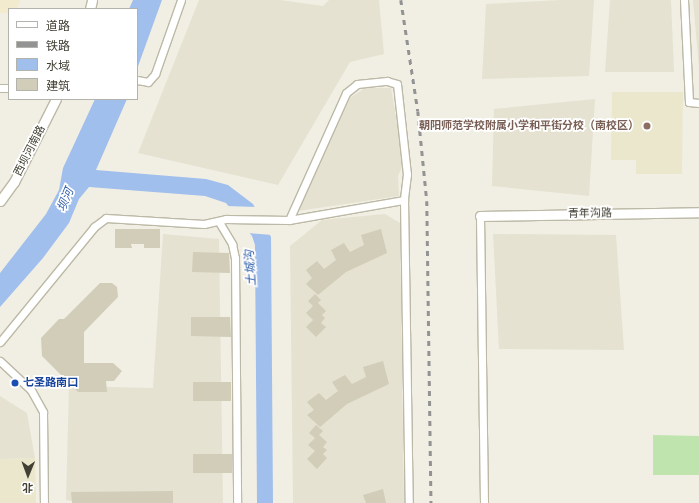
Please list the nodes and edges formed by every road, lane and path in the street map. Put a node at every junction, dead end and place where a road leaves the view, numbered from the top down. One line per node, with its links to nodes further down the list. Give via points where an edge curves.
1 (181, 0): 3 (street, via 155,74 148,82)
2 (684, 0): 5 (street, via 689,102)
3 (139, 81)
4 (55, 100): 7 (street, 西坝河南路, via 14,182)
5 (699, 103)
6 (404, 200): 10 (street); 10 (street, via 407,174 406,147 397,84 387,81 357,84 346,93); 16 (street)
7 (0, 201)
8 (699, 212): 9 (street, 青年沟路)
9 (480, 216): 17 (street)
10 (289, 220): 11 (street)
11 (223, 221): 12 (street, via 204,224 106,218 94,227); 15 (street, via 235,258)
12 (0, 342)
13 (0, 361): 14 (street, via 31,390 43,412)
14 (44, 503)
15 (237, 503)
16 (409, 503)
17 (484, 503)

